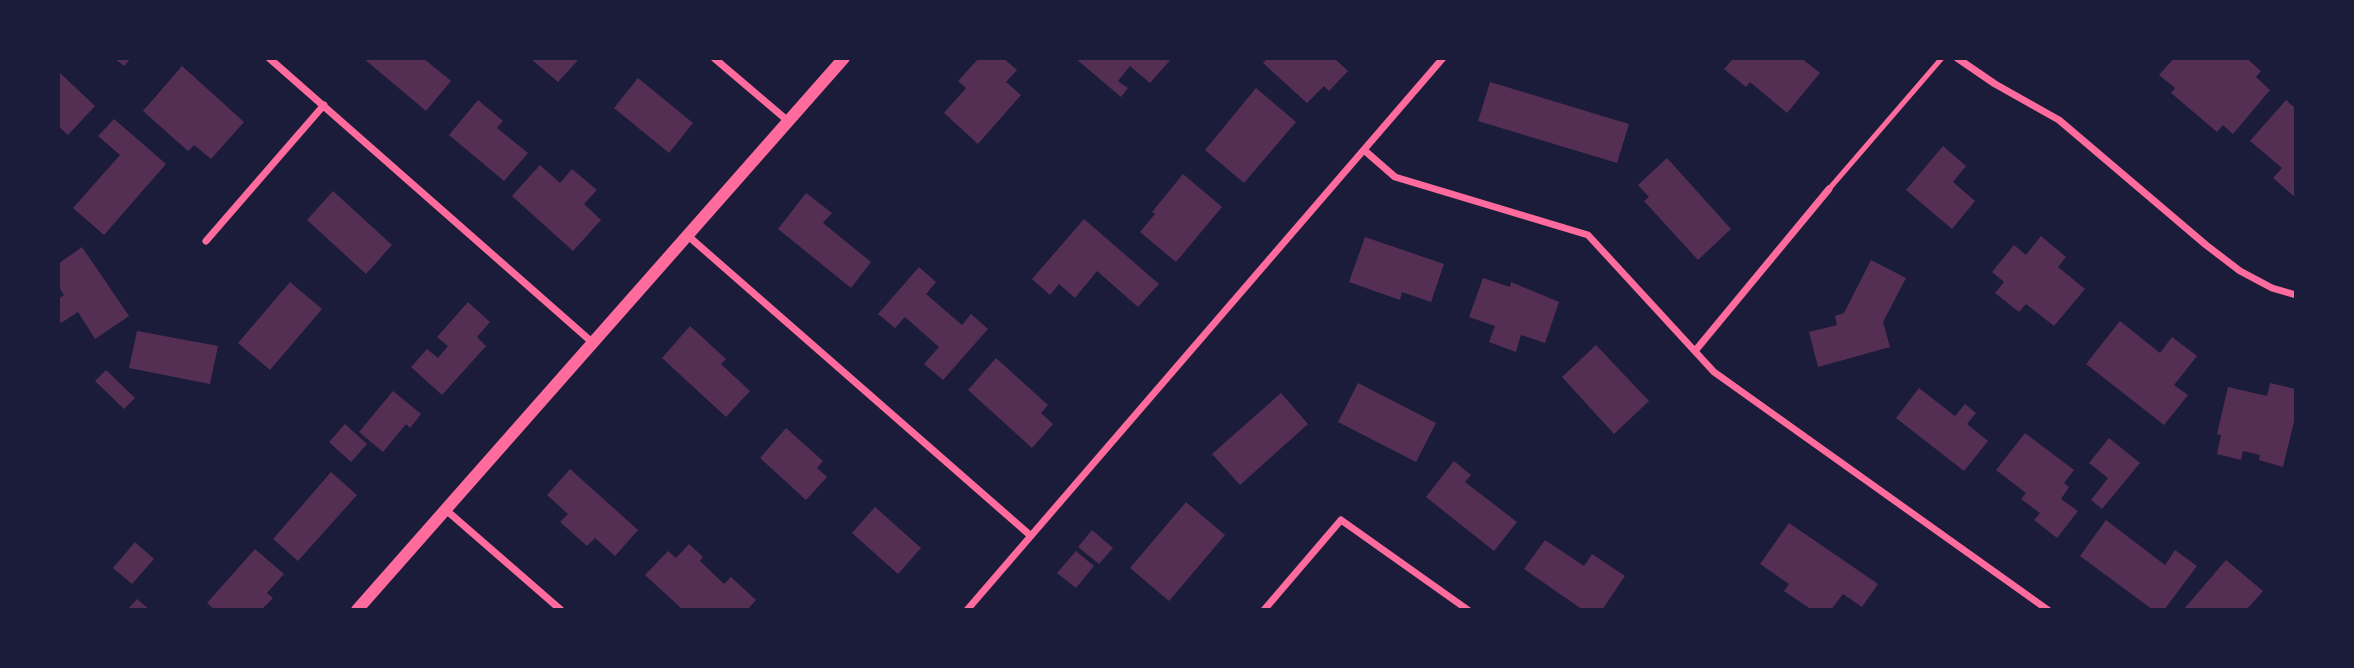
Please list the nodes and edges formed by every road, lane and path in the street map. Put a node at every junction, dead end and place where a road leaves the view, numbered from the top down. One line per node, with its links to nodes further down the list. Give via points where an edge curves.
1 (269, 58): 7 (street)
2 (714, 58): 8 (street)
3 (844, 58): 8 (street)
4 (1443, 58): 9 (street)
5 (1942, 58): 10 (lane)
6 (1957, 58): 13 (street, via 2074,132 2240,271)
7 (324, 105): 12 (street); 14 (street)
8 (788, 121): 11 (street)
9 (1364, 150): 15 (street, via 1395,177 1588,235); 17 (street)
10 (1829, 188): 15 (street)
11 (687, 235): 14 (street); 17 (street)
12 (206, 241)
13 (2296, 295)
14 (593, 343): 16 (street)
15 (1695, 351): 23 (street, via 1723,379)
16 (446, 510): 18 (street); 19 (street)
17 (1031, 536): 20 (street)
18 (357, 610)
19 (561, 610)
20 (967, 610)
21 (1264, 610): 22 (street, via 1341,520)
22 (1468, 610)
23 (2048, 610)

